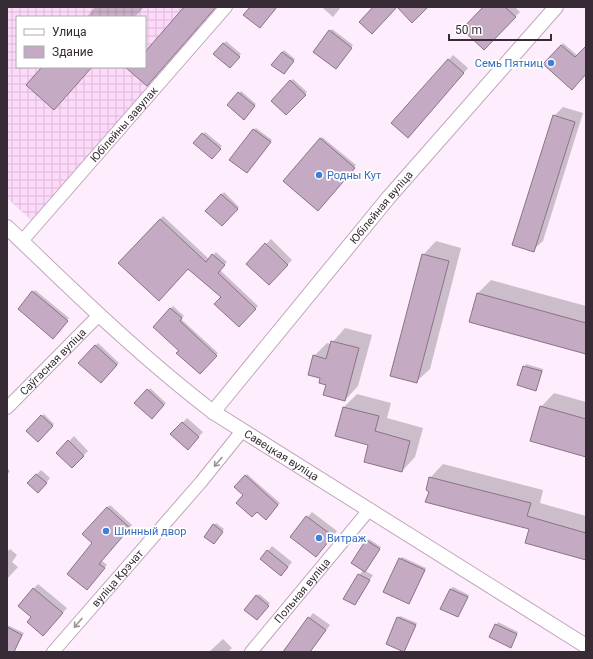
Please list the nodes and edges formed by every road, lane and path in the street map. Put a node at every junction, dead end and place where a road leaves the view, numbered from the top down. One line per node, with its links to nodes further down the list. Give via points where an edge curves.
1 (226, 7): 4 (street, Юбілейны завулак)
2 (556, 7): 7 (street, Юбілейная вуліца, via 389,197)
3 (7, 227): 4 (street, Савецкая вуліца)
4 (22, 241): 5 (street, Савецкая вуліца)
5 (99, 315): 6 (street, Саўгасная вуліца); 7 (street, Савецкая вуліца, via 170,379)
6 (7, 408)
7 (213, 412): 8 (street, Савецкая вуліца)
8 (242, 431): 9 (street, Савецкая вуліца); 11 (street, вуліца Крэчат, one-way to 11)
9 (369, 510): 10 (street, Савецкая вуліца); 12 (street, Польная вуліца)
10 (586, 646)
11 (53, 652)
12 (251, 652)

